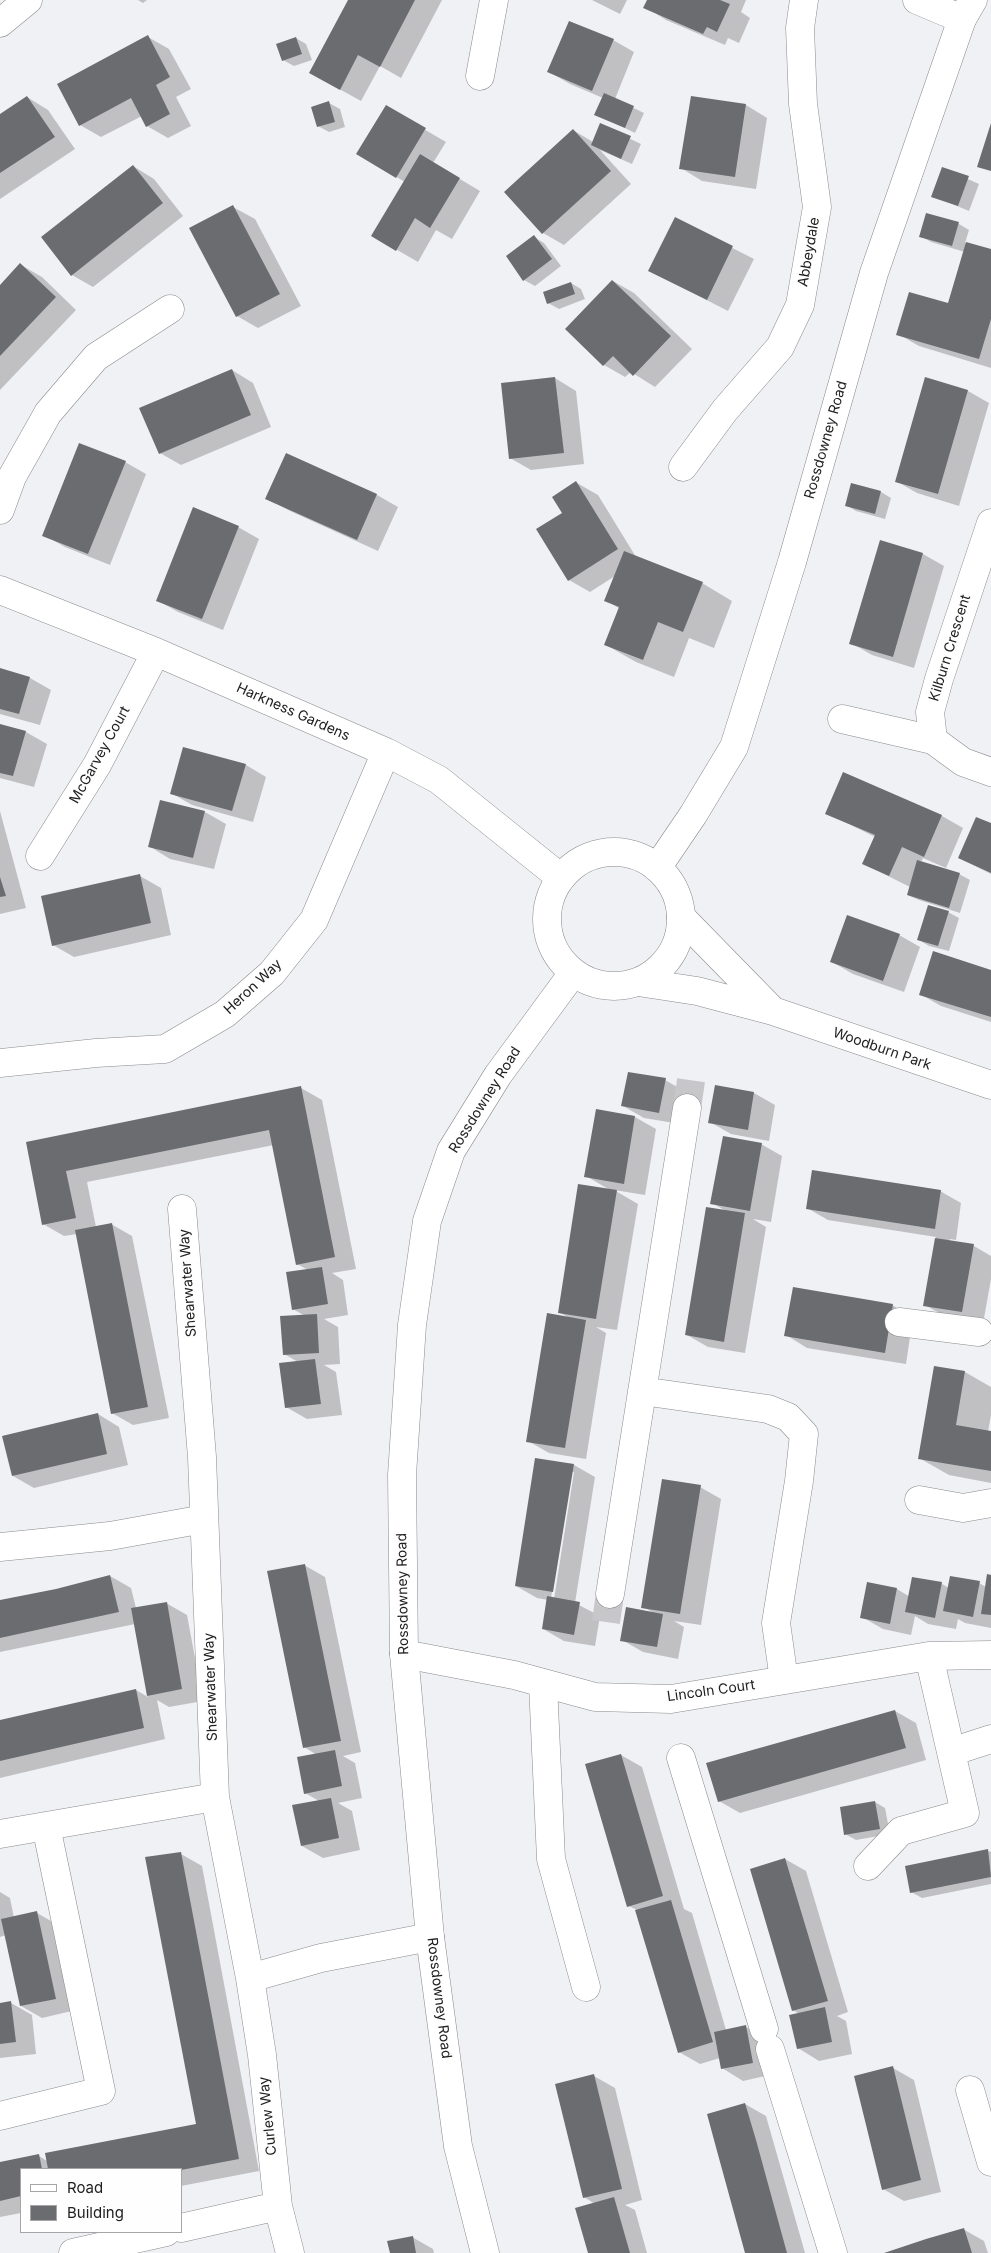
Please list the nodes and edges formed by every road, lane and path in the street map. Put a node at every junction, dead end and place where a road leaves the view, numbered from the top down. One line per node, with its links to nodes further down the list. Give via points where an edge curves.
1 (28, 0): 6 (street)
2 (494, 0): 7 (street)
3 (804, 0): 9 (street, Abbeydale, via 800,28 803,104 817,207 800,305 780,347 725,410)
4 (918, 0): 5 (street)
5 (967, 10): 19 (street, Rossdowney Road, via 874,273 792,562 734,746)
6 (0, 23)
7 (480, 76)
8 (170, 309): 10 (street, via 96,357 48,413 12,477)
9 (684, 467)
10 (0, 510)
11 (991, 523): 15 (street, Kilburn Crescent, via 930,712)
12 (0, 590): 13 (street, Harkness Gardens)
13 (156, 652): 16 (street, Harkness Gardens); 18 (street, McGarvey Court, via 97,765)
14 (842, 719): 15 (street)
15 (933, 740): 17 (street, via 963,762)
16 (386, 752): 20 (street, Harkness Gardens, via 439,780); 25 (street, Heron Way, via 314,920 272,973 225,1014 165,1049)
17 (991, 772)
18 (40, 856)
19 (657, 868): 20 (street, via 638,856 618,852 596,854 577,863); 21 (street, via 670,882 678,898)
20 (561, 878): 22 (street, via 551,896 549,938 559,958)
21 (681, 917): 23 (street, via 679,936 672,954 657,971); 24 (street, Woodburn Park)
22 (573, 973): 23 (street, via 601,984 616,986); 37 (street, Rossdowney Road, via 498,1075 451,1151 427,1221 412,1325 402,1475)
23 (638, 982): 24 (street, Woodburn Park, via 697,991)
24 (773, 1011): 26 (street, Woodburn Park)
25 (0, 1063)
26 (991, 1085)
27 (687, 1108): 31 (street)
28 (182, 1208): 34 (street, Shearwater Way)
29 (899, 1322): 30 (street)
30 (979, 1332)
31 (642, 1391): 36 (street); 40 (street, via 768,1409 788,1417 804,1434 776,1623)
32 (919, 1500): 33 (street, via 963,1508)
33 (991, 1503)
34 (204, 1519): 35 (street, via 110,1536); 45 (street, Shearwater Way)
35 (0, 1547)
36 (610, 1594)
37 (404, 1654): 41 (street, Lincoln Court, via 514,1675); 49 (street, Rossdowney Road)
38 (991, 1655): 39 (street, Lincoln Court)
39 (929, 1656): 40 (street, Lincoln Court); 43 (street)
40 (784, 1680): 41 (street, Lincoln Court, via 671,1699 595,1697)
41 (543, 1684): 51 (street, via 551,1859)
42 (991, 1739): 43 (street)
43 (951, 1752): 48 (street, via 964,1813 901,1831)
44 (681, 1758): 61 (street)
45 (215, 1796): 46 (street); 50 (street, Shearwater Way)
46 (46, 1826): 47 (street); 53 (street, via 101,2091)
47 (0, 1834)
48 (868, 1866)
49 (430, 1937): 50 (street, via 321,1958); 60 (street, Rossdowney Road, via 458,2146)
50 (250, 1978): 55 (street, Curlew Way, via 262,2055)
51 (586, 1987)
52 (970, 2090): 54 (street)
53 (0, 2116)
54 (991, 2162)
55 (278, 2206): 56 (street); 59 (street, Curlew Way)
56 (182, 2228)
57 (162, 2233): 58 (street)
58 (73, 2253)
59 (290, 2253)
60 (485, 2253)
61 (833, 2253)

